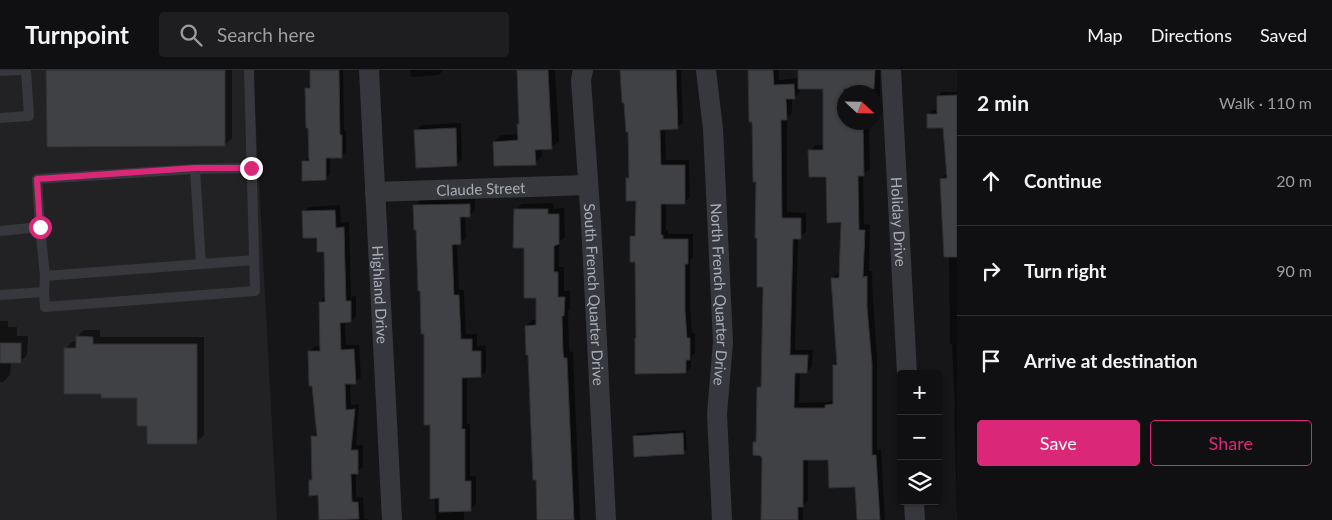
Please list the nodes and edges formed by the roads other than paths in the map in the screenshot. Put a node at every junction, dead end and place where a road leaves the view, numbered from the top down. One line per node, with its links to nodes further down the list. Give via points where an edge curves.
1 (24, 70): 7 (lane); 8 (lane, via 29,116)
2 (249, 70): 10 (lane)
3 (368, 70): 12 (street, Highland Drive)
4 (582, 70): 11 (street, South French Quarter Drive)
5 (706, 70): 24 (street, North French Quarter Drive, via 723,342 717,414)
6 (891, 70): 20 (street, Holiday Drive)
7 (0, 71)
8 (0, 118)
9 (195, 168): 10 (lane); 13 (lane, via 37,179); 16 (lane)
10 (251, 168): 15 (lane)
11 (588, 185): 12 (street, Claude Street); 23 (street, South French Quarter Drive)
12 (375, 192): 22 (street, Highland Drive)
13 (40, 227): 14 (lane); 17 (lane)
14 (0, 231)
15 (254, 260): 16 (lane); 18 (lane, via 255,291 45,307)
16 (201, 264): 17 (lane)
17 (44, 276): 18 (lane)
18 (44, 292): 19 (lane)
19 (0, 295)
20 (907, 370)
21 (914, 505): 25 (street)
22 (392, 520)
23 (606, 520)
24 (722, 520)
25 (915, 520)

